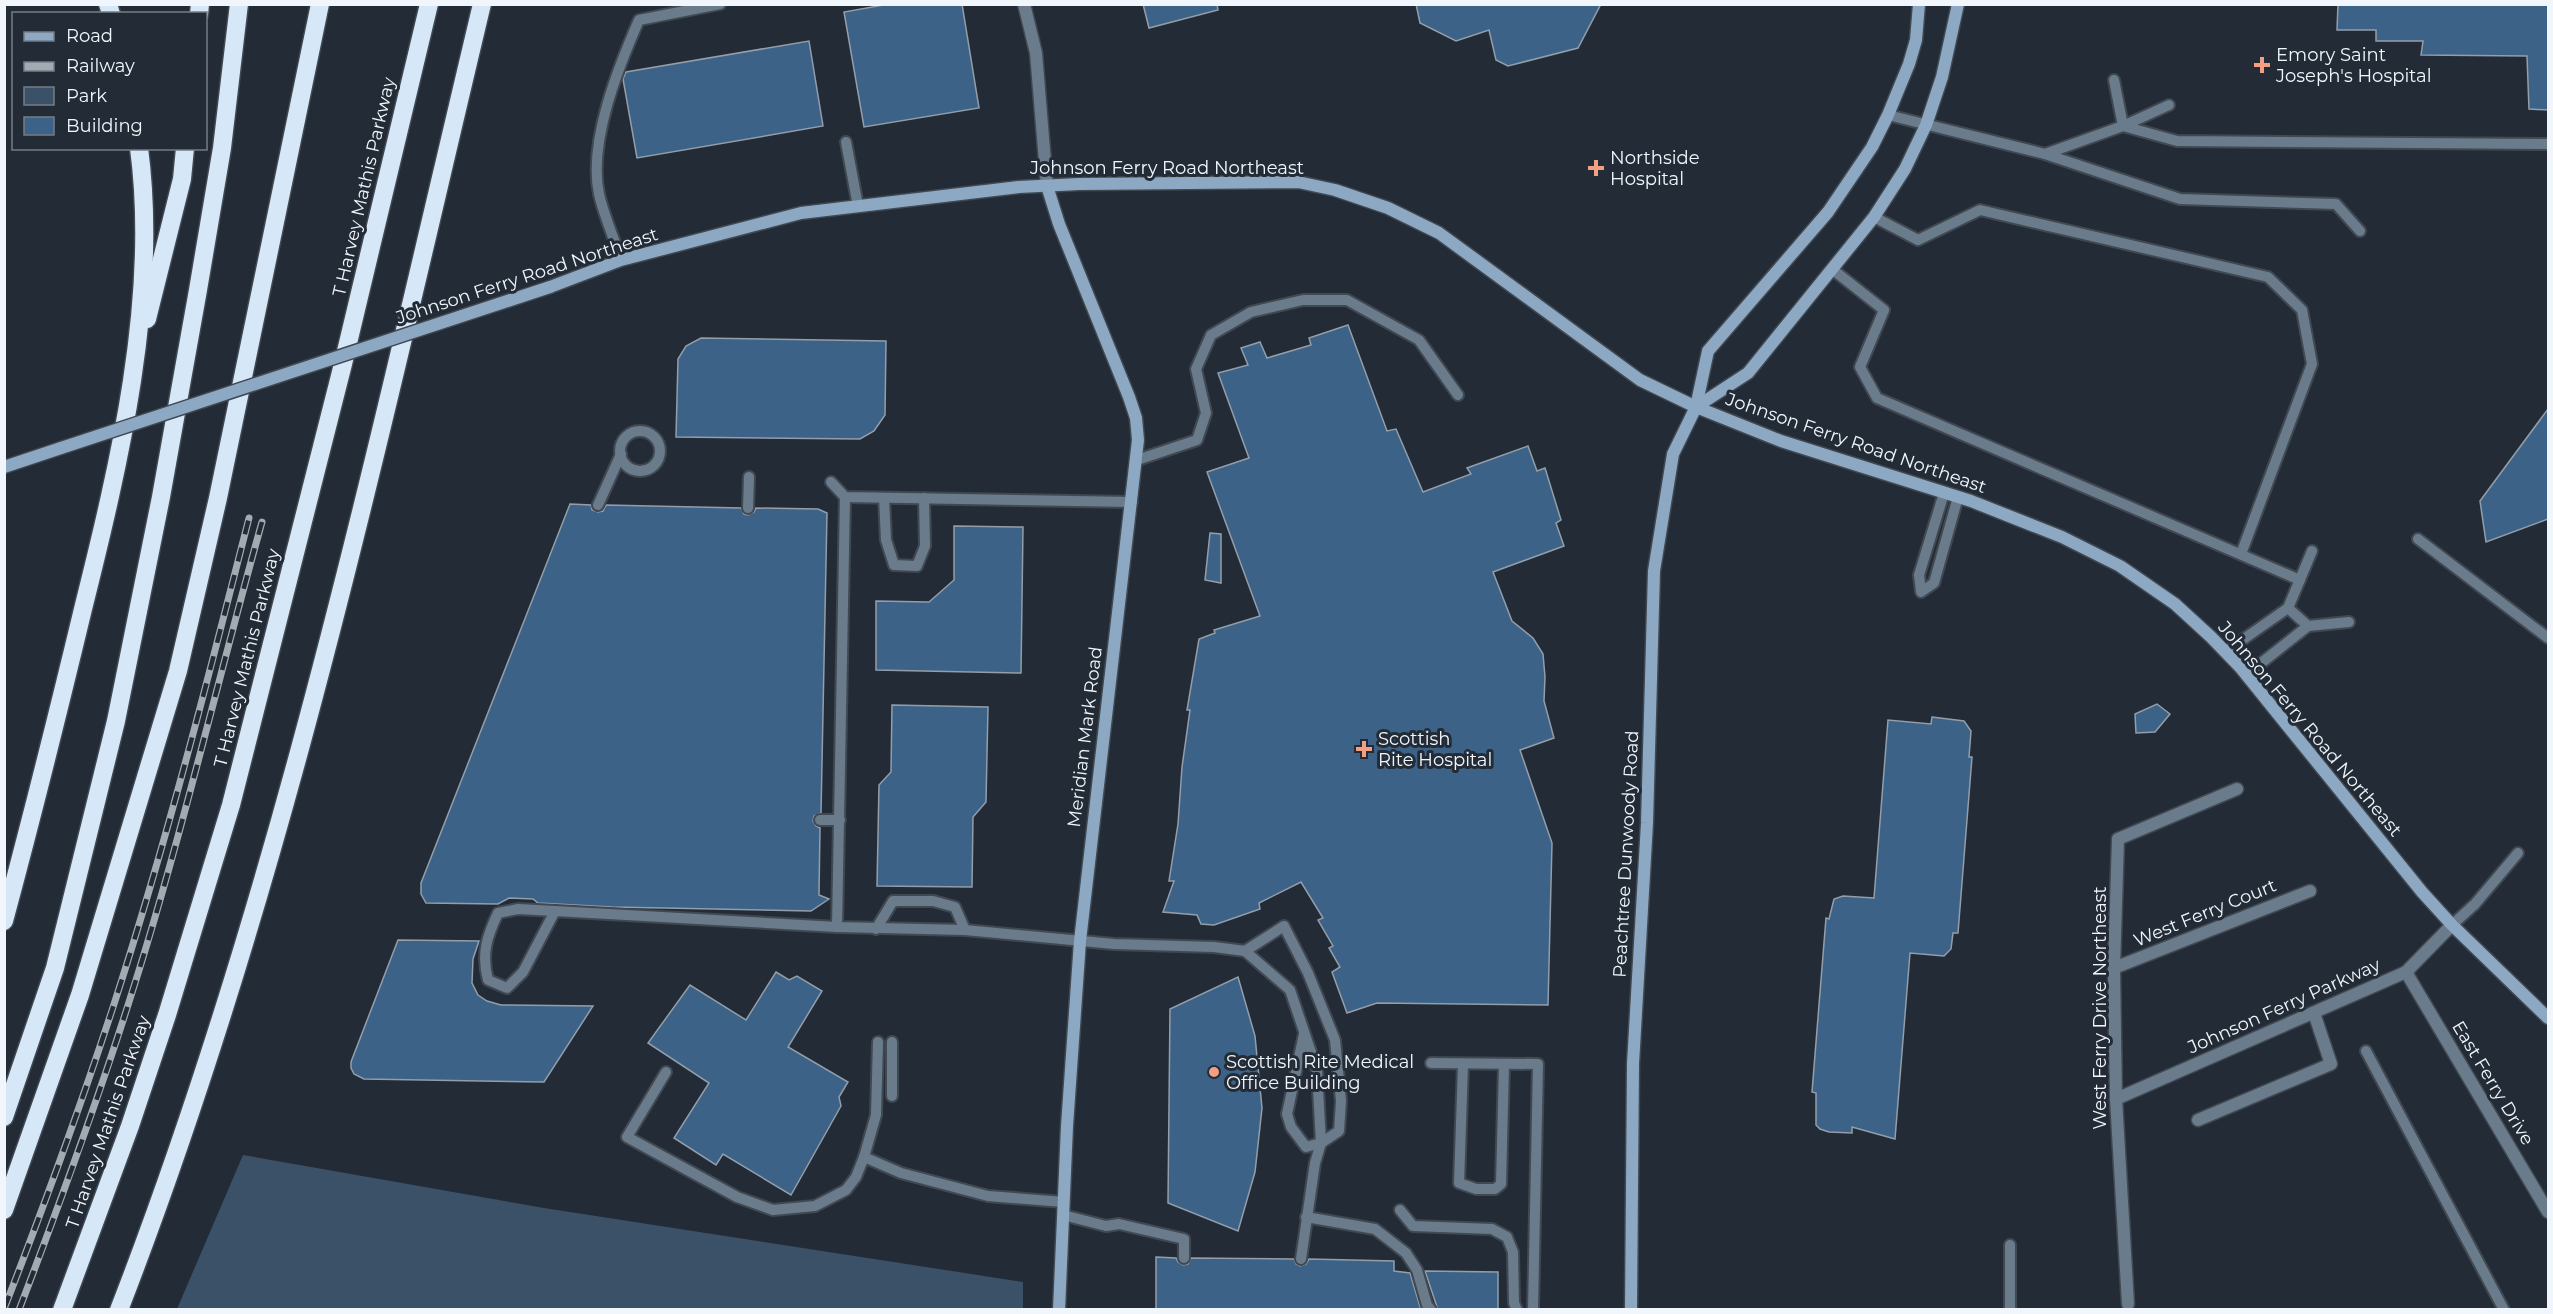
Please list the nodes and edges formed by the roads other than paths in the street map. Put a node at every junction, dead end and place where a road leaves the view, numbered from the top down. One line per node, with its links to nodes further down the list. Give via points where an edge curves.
1 (239, 4): 78 (highway, via 222,148 198,290 116,721 55,968)
2 (320, 4): 83 (highway, via 218,498 178,671 80,995)
3 (429, 4): 92 (highway, T Harvey Mathis Parkway, via 231,805 130,1126)
4 (482, 4): 93 (highway, via 342,592 284,810 218,1030)
5 (720, 4): 23 (lane, via 639,20 617,71 596,158 599,194)
6 (1024, 4): 19 (street, via 1036,53)
7 (1918, 4): 11 (main road, Peachtree Dunwoody Road, via 1916,40)
8 (1958, 4): 12 (main road)
9 (2114, 80): 13 (lane)
10 (2169, 105): 13 (lane)
11 (1888, 115): 12 (lane); 27 (main road, Peachtree Dunwoody Road, via 1840,197 1708,351)
12 (1926, 125): 18 (lane); 21 (main road, via 1905,169)
13 (2123, 126): 15 (lane, via 2177,141); 18 (lane)
14 (846, 142): 20 (lane)
15 (2548, 144)
16 (139, 150): 26 (highway, via 143,265)
17 (185, 150): 26 (highway, via 182,179)
18 (2045, 154): 22 (lane, via 2180,199 2336,204)
19 (1047, 186): 20 (main road, Johnson Ferry Road Northeast); 27 (main road, Johnson Ferry Road Northeast, via 1298,182 1388,208 1439,233 1640,380); 29 (main road, Meridian Mark Road, via 1136,418)
20 (858, 206): 23 (main road, Johnson Ferry Road Northeast, via 801,213)
21 (1874, 217): 24 (main road); 43 (lane, via 1918,240 1980,210 2268,277 2302,310 2312,364)
22 (2360, 231)
23 (621, 260): 30 (main road, Johnson Ferry Road Northeast, bridge, via 550,287)
24 (1832, 269): 27 (main road, via 1748,373); 43 (lane, via 1884,310 1860,367 1877,398)
25 (1458, 395): 29 (lane, via 1419,340 1347,300 1303,300 1251,312 1211,335 1196,369 1206,413 1197,440)
26 (128, 399): 57 (highway, via 116,476)
27 (1696, 407): 33 (main road, Johnson Ferry Road Northeast, via 1781,441); 98 (main road, Peachtree Dunwoody Road, via 1673,454 1654,571 1647,823 1633,1064)
28 (621, 454): 39 (lane)
29 (1137, 460): 38 (main road, Meridian Mark Road)
30 (4, 467)
31 (749, 477): 40 (lane)
32 (831, 482): 34 (lane)
33 (1944, 493): 35 (main road, Johnson Ferry Road Northeast); 35 (lane, via 1919,575 1921,592 1934,583)
34 (845, 497): 36 (lane); 53 (lane)
35 (1958, 497): 49 (main road, Johnson Ferry Road Northeast, via 2062,537 2120,567 2175,604)
36 (884, 498): 37 (lane); 37 (lane, via 886,540 894,565 917,566 925,546)
37 (924, 498): 38 (lane)
38 (1131, 502): 62 (main road, Meridian Mark Road)
39 (598, 505)
40 (748, 508)
41 (2418, 539): 48 (lane)
42 (2312, 551): 44 (lane)
43 (2241, 554): 44 (lane)
44 (2300, 580): 45 (lane)
45 (2288, 608): 47 (lane); 49 (lane)
46 (2349, 622): 47 (lane)
47 (2308, 626): 50 (lane)
48 (2548, 638)
49 (2225, 652): 50 (main road, Johnson Ferry Road Northeast)
50 (2246, 675): 58 (main road, Johnson Ferry Road Northeast)
51 (2237, 789): 64 (street, West Ferry Drive Northeast, via 2118,839)
52 (820, 820): 53 (lane)
53 (840, 820): 59 (lane)
54 (2518, 853): 58 (lane)
55 (2310, 891): 64 (street, West Ferry Court)
56 (555, 911): 56 (lane, via 518,909 498,913 483,962 488,980 507,988 523,972); 59 (lane)
57 (4, 921)
58 (2452, 925): 65 (street, Johnson Ferry Parkway); 67 (main road, Johnson Ferry Road Northeast)
59 (837, 927): 60 (lane)
60 (876, 929): 61 (lane); 61 (lane, via 893,900 933,900 955,907)
61 (965, 930): 62 (lane)
62 (1080, 941): 63 (lane); 82 (main road, Meridian Mark Road)
63 (1245, 951): 68 (lane, via 1290,990); 80 (lane, via 1284,926 1335,1040 1341,1101 1339,1131)
64 (2114, 968): 77 (street, West Ferry Drive Northeast)
65 (2406, 972): 66 (street, Johnson Ferry Parkway); 85 (street, East Ferry Drive)
66 (2314, 1013): 77 (street, Johnson Ferry Parkway); 79 (street, via 2331,1064)
67 (2548, 1018)
68 (1305, 1031): 80 (lane, via 1317,1070); 80 (lane, via 1287,1114 1291,1127 1306,1147)
69 (878, 1042): 81 (lane, via 876,1115)
70 (892, 1042): 76 (lane)
71 (2366, 1051): 100 (lane)
72 (1431, 1063): 73 (lane)
73 (1463, 1065): 74 (lane); 74 (lane, via 1460,1183 1495,1190 1501,1184)
74 (1504, 1065): 97 (lane, via 1538,1064)
75 (666, 1072): 81 (lane, via 627,1137 736,1197 773,1210 815,1206 846,1190)
76 (892, 1096)
77 (2116, 1099): 91 (street, West Ferry Drive Northeast)
78 (4, 1117)
79 (2198, 1120)
80 (1321, 1143): 87 (lane)
81 (864, 1157): 82 (lane, via 901,1173 988,1196)
82 (1064, 1202): 86 (main road, Meridian Mark Road)
83 (4, 1210)
84 (1400, 1210): 96 (lane, via 1413,1226 1492,1229 1507,1237 1513,1252)
85 (2548, 1212)
86 (1063, 1215): 89 (lane, via 1184,1239); 94 (main road, Meridian Mark Road)
87 (1306, 1217): 90 (lane); 95 (lane, via 1375,1229 1406,1252)
88 (2010, 1245): 99 (lane)
89 (1184, 1258)
90 (1301, 1259)
91 (2128, 1304)
92 (62, 1310)
93 (119, 1310)
94 (1059, 1310)
95 (1431, 1310)
96 (1517, 1310)
97 (1533, 1310)
98 (1631, 1310)
99 (2010, 1310)
100 (2504, 1310)

